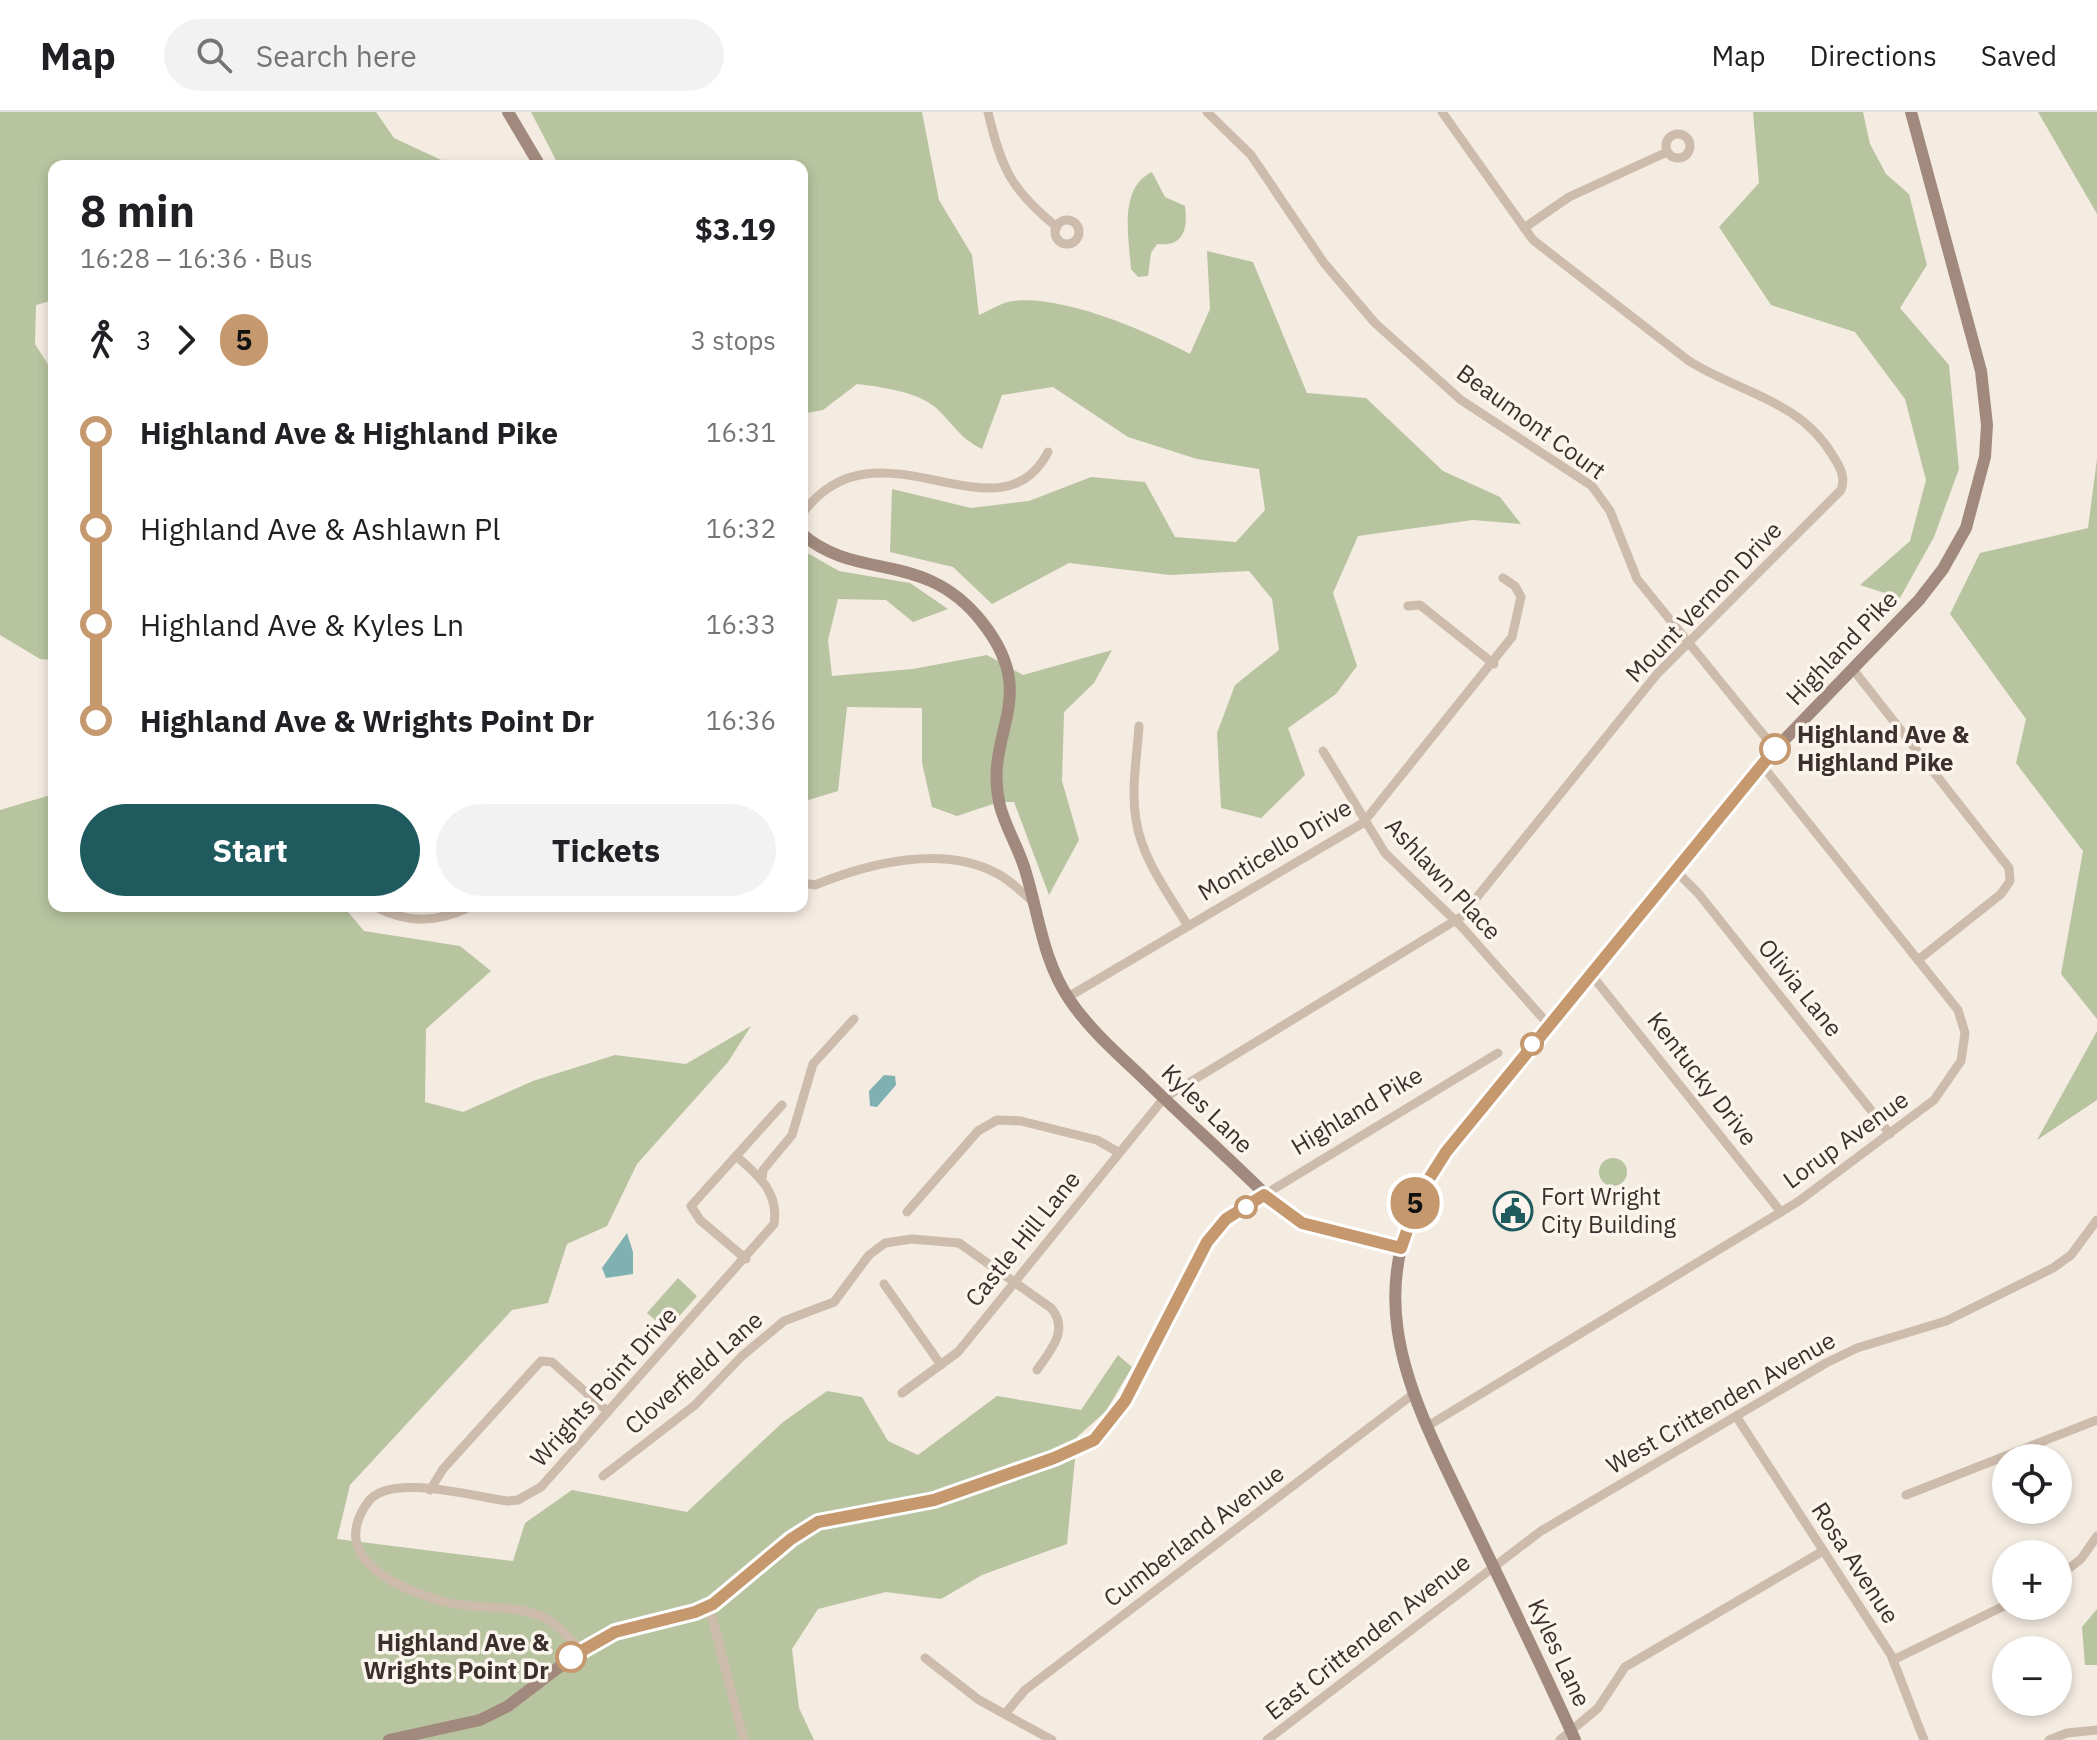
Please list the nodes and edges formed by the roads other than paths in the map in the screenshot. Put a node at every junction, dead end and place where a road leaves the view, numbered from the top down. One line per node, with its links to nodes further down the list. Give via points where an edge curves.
1 (508, 112): 7 (main road)
2 (988, 112): 8 (street, via 1012,184)
3 (1207, 112): 15 (street, Beaumont Court, via 1251,155 1324,263 1375,323 1461,400 1592,486 1610,511 1637,579)
4 (1442, 112): 9 (street, Mount Vernon Drive)
5 (1911, 112): 17 (main road, Highland Pike, via 1981,371 1985,457 1969,520 1943,569)
6 (1667, 152): 9 (street, via 1569,197)
7 (536, 160)
8 (1057, 227)
9 (1524, 228): 15 (street, Mount Vernon Drive, via 1550,256 1689,361 1805,420 1843,476 1835,498)
10 (1048, 452): 11 (street, via 1032,475 1010,488 991,490 881,472 843,482)
11 (808, 507)
12 (808, 538): 25 (main road, Kyles Lane, via 827,551 913,571 941,585 980,618 996,640 1012,696 999,759 999,802)
13 (1503, 578): 16 (street, Monticello Drive, via 1518,590 1521,608 1512,637)
14 (1408, 606): 16 (street, via 1420,605)
15 (1688, 643): 19 (street, Beaumont Court); 28 (street, Mount Vernon Drive)
16 (1494, 664): 22 (street, Monticello Drive)
17 (1852, 668): 19 (main road, Highland Pike); 30 (street, via 2009,868 2010,881 2001,894)
18 (1139, 726): 29 (street, via 1134,801 1140,837)
19 (1775, 749): 21 (main road, Highland Pike)
20 (1323, 751): 22 (street, Ashlawn Place)
21 (1761, 764): 23 (main road, Highland Pike); 30 (street, Lorup Avenue)
22 (1363, 823): 28 (street, Ashlawn Place, via 1393,862); 29 (street, Monticello Drive)
23 (1675, 870): 31 (main road, Highland Pike); 38 (street, Olivia Lane)
24 (808, 884): 25 (street, via 909,860 945,858 999,874)
25 (1032, 901): 32 (main road, Kyles Lane, via 1052,967)
26 (392, 912): 27 (street, via 419,921)
27 (456, 912)
28 (1456, 921): 34 (street, Ashlawn Place); 36 (street, Mount Vernon Drive)
29 (1188, 926): 32 (street, Monticello Drive)
30 (1918, 960): 38 (street, Lorup Avenue, via 1958,1010 1965,1046 1949,1082 1934,1100)
31 (1590, 973): 34 (main road, Highland Pike); 44 (street, Kentucky Drive)
32 (1068, 997): 36 (main road, Kyles Lane)
33 (854, 1019): 41 (street, via 813,1064 792,1135 767,1164)
34 (1548, 1024): 46 (main road, Highland Pike, via 1431,1173)
35 (1498, 1053): 42 (street, Highland Pike)
36 (1164, 1098): 39 (street, Castle Hill Lane); 42 (main road, Kyles Lane)
37 (782, 1105): 40 (street)
38 (1890, 1134): 44 (street, Lorup Avenue)
39 (1118, 1152): 43 (street, via 1097,1140 997,1120 978,1131); 48 (street, Castle Hill Lane)
40 (736, 1156): 41 (street); 47 (street, via 691,1205 700,1220)
41 (762, 1179): 47 (street, Wrights Point Drive, via 774,1203 774,1224)
42 (1264, 1195): 46 (main road, Kyles Lane, via 1302,1223); 65 (main road, Highland Pike, via 1226,1219 1207,1242 1125,1401 1094,1440 934,1500 818,1522)
43 (907, 1212)
44 (1781, 1212): 57 (street, Lorup Avenue)
45 (2097, 1220): 55 (street, West Crittenden Avenue, via 2071,1255 2053,1268 1946,1321 1857,1348)
46 (1401, 1248): 53 (main road, Kyles Lane, via 1396,1328)
47 (746, 1259): 54 (street, Wrights Point Drive)
48 (1014, 1281): 50 (street, Castle Hill Lane, via 958,1352); 51 (street, Cloverfield Lane, via 1051,1308 1058,1320 1059,1336); 58 (street, Cloverfield Lane, via 959,1243 885,1243 869,1255 834,1302 784,1321 695,1405)
49 (884, 1284): 50 (street)
50 (941, 1365): 52 (street, Castle Hill Lane)
51 (1037, 1370)
52 (902, 1393)
53 (1412, 1395): 57 (main road, Kyles Lane); 70 (street, Cumberland Avenue, via 1037,1681)
54 (608, 1412): 59 (street, Wrights Point Drive, via 541,1487 518,1500); 59 (street, via 552,1362 541,1361)
55 (1736, 1416): 62 (street, Rosa Avenue); 63 (street, West Crittenden Avenue, via 1541,1531)
56 (2097, 1420): 60 (street)
57 (1426, 1427): 63 (main road, Kyles Lane)
58 (603, 1476)
59 (430, 1490): 67 (street, Wrights Point Drive, via 394,1487 372,1497 355,1532 368,1566 442,1601 537,1615 561,1628)
60 (1906, 1495)
61 (2097, 1536): 64 (street)
62 (1823, 1551): 69 (street, Rosa Avenue); 72 (street, via 1625,1667)
63 (1493, 1566): 72 (main road, Kyles Lane); 76 (street, East Crittenden Avenue)
64 (2072, 1566)
65 (709, 1606): 67 (main road, Highland Pike, via 615,1632); 74 (street)
66 (1992, 1612): 69 (street)
67 (580, 1649): 73 (main road, Highland Pike, via 524,1695 480,1720)
68 (925, 1658): 70 (street)
69 (1893, 1660): 78 (street, Rosa Avenue)
70 (1005, 1714): 75 (street)
71 (2097, 1730): 79 (street)
72 (1573, 1736): 77 (street)
73 (389, 1740)
74 (744, 1740)
75 (1052, 1740)
76 (1267, 1740)
77 (1560, 1740)
78 (1924, 1740)
79 (2049, 1740)

